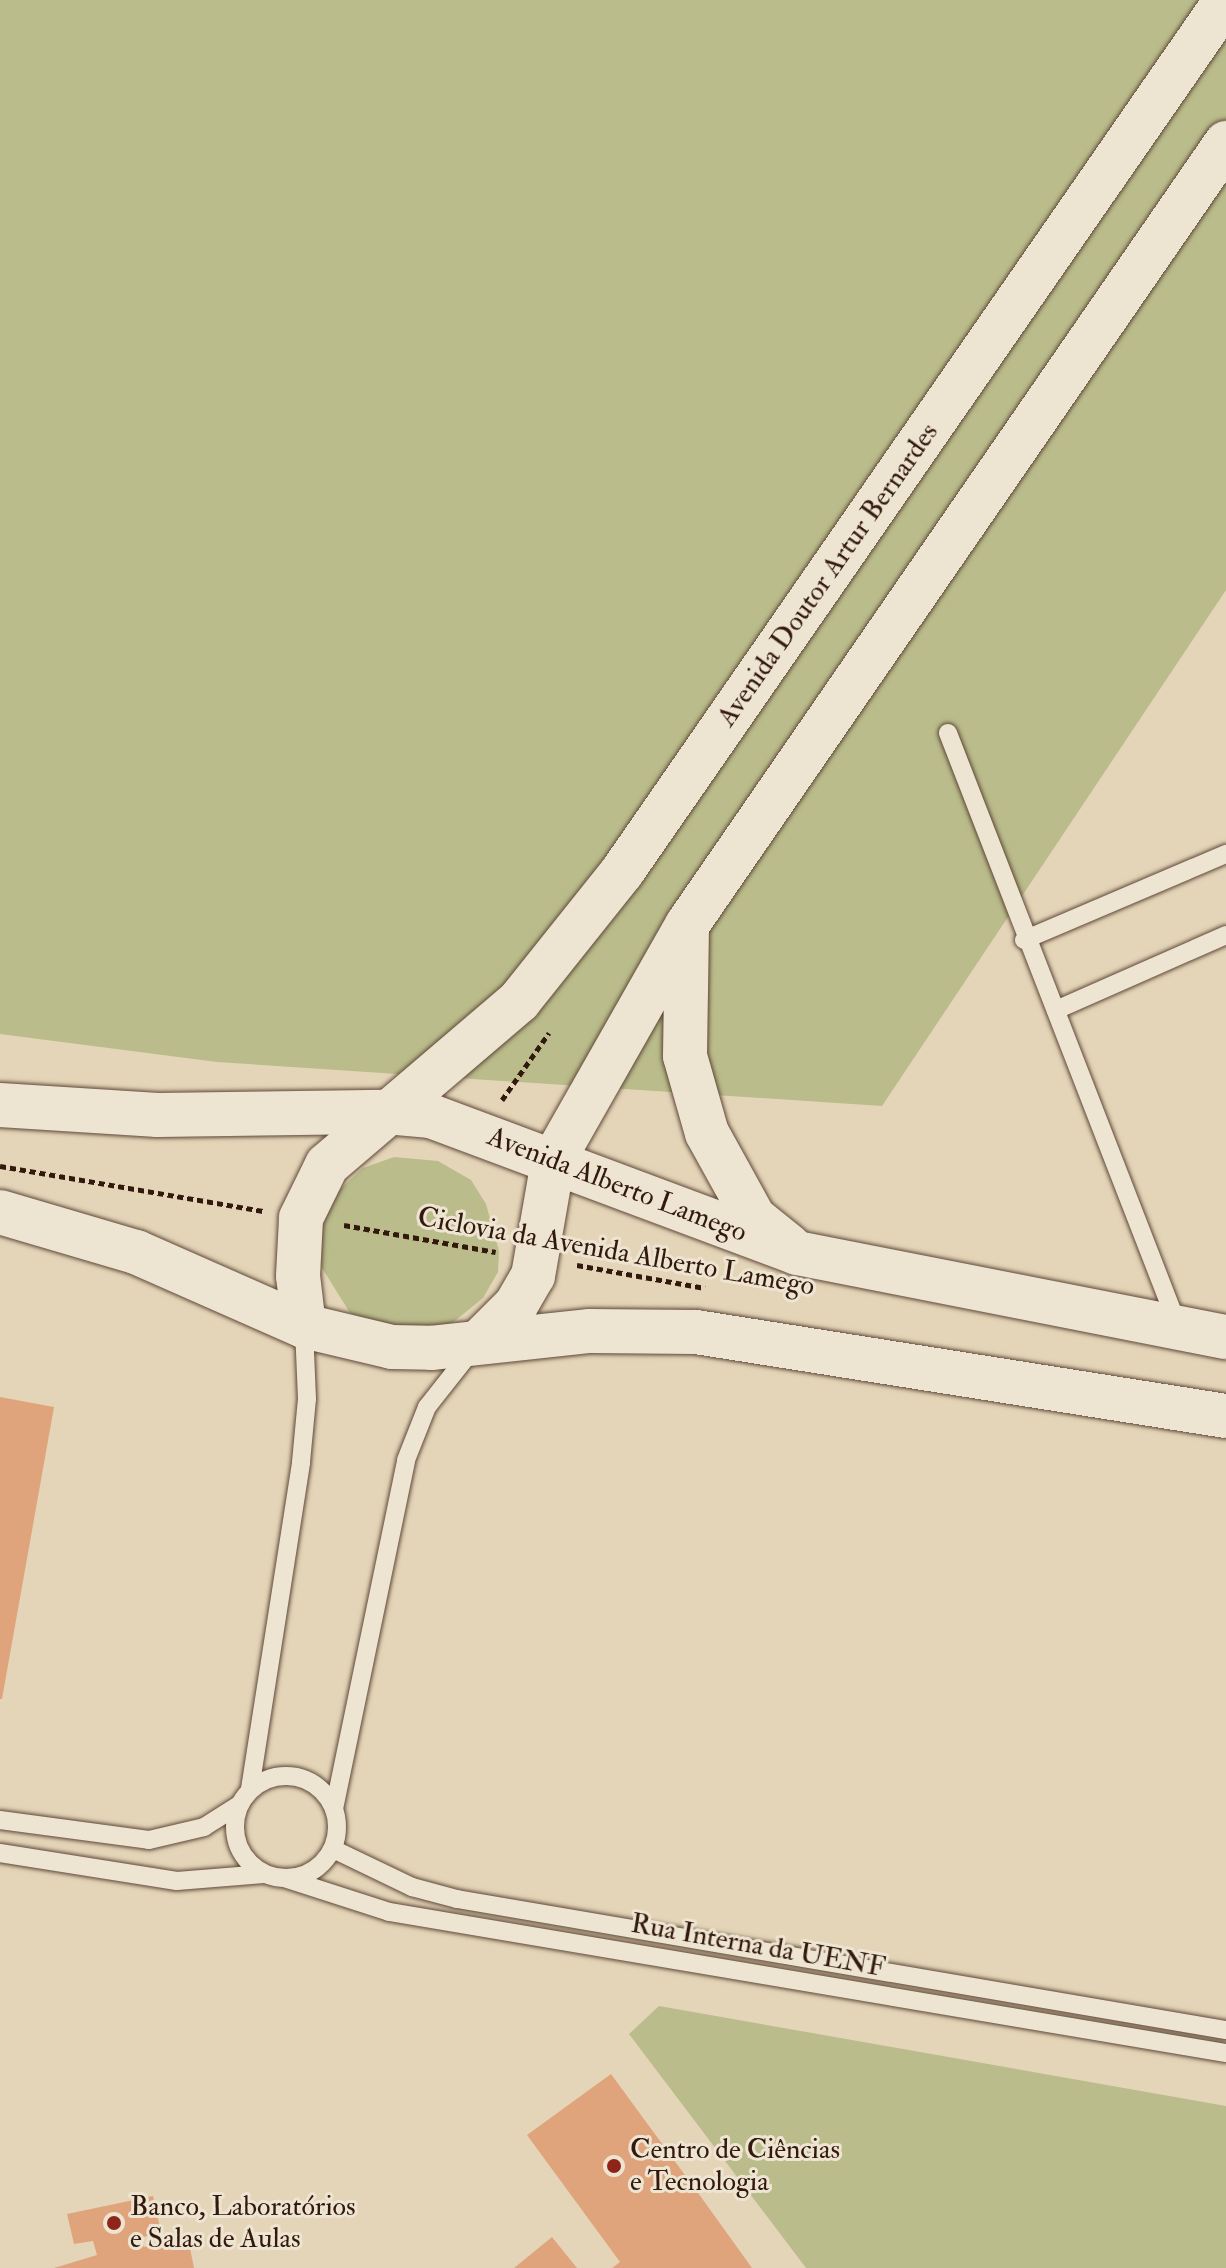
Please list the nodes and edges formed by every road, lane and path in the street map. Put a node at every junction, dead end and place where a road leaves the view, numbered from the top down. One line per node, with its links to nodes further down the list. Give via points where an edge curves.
1 (1226, 0): 10 (main road, Avenida Doutor Artur Bernardes, via 622,872 519,1001)
2 (1226, 143): 5 (main road)
3 (948, 733): 7 (lane)
4 (1226, 854): 7 (lane)
5 (687, 925): 11 (main road); 15 (main road, via 685,1056 707,1133 754,1218)
6 (1226, 935): 8 (lane)
7 (1024, 940): 8 (lane)
8 (1056, 1010): 19 (lane)
9 (0, 1105): 10 (main road, Avenida Alberto Lamego, via 158,1115)
10 (386, 1112): 11 (main road, Avenida Alberto Lamego, via 431,1116); 14 (main road, Avenida Doutor Artur Bernardes, via 327,1165)
11 (553, 1161): 15 (main road, Avenida Alberto Lamego); 16 (main road)
12 (0, 1166): 14 (path, Ciclovia da Avenida Alberto Lamego)
13 (0, 1212): 18 (main road, via 136,1252)
14 (301, 1218): 16 (path, Ciclovia da Avenida Alberto Lamego); 18 (main road, via 298,1276)
15 (797, 1253): 19 (main road, Avenida Alberto Lamego)
16 (538, 1259): 17 (path, Ciclovia da Avenida Alberto Lamego); 21 (main road, via 516,1305)
17 (710, 1288)
18 (304, 1326): 21 (main road, via 392,1347); 23 (lane, via 307,1399 301,1462)
19 (1179, 1329): 20 (main road, Avenida Alberto Lamego)
20 (1226, 1337)
21 (479, 1342): 22 (main road, via 590,1331 696,1332); 25 (lane, via 427,1407 406,1460)
22 (1226, 1416)
23 (250, 1789): 24 (lane); 25 (lane, via 288,1775 324,1792)
24 (239, 1805): 26 (lane, via 204,1827 149,1840); 29 (lane, via 234,1824 237,1844)
25 (334, 1809): 27 (lane, via 338,1829)
26 (0, 1820)
27 (333, 1849): 30 (lane, via 312,1870); 31 (lane, Rua Interna da UENF, via 412,1887 457,1899)
28 (0, 1853): 29 (lane, Rua Interna da UENF, via 177,1881)
29 (264, 1874): 30 (lane, Rua Interna da UENF)
30 (284, 1878): 32 (lane, Rua Interna da UENF, via 389,1912)
31 (1226, 2030)
32 (1226, 2053)

